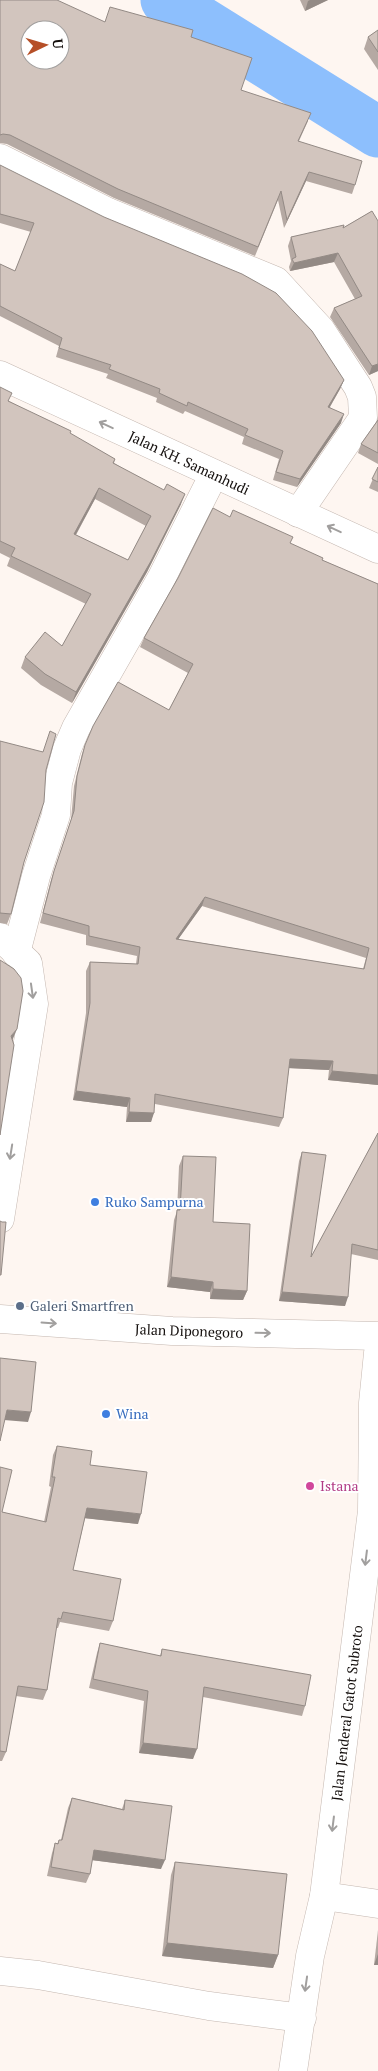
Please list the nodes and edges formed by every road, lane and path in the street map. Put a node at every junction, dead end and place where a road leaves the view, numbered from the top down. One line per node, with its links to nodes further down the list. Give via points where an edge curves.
1 (0, 158): 4 (street, via 108,212 276,281 321,330 358,387 363,418)
2 (0, 375): 3 (street, Jalan KH. Samanhudi, one-way to 2)
3 (214, 474): 4 (street, Jalan KH. Samanhudi); 6 (street, via 162,579 76,728 58,784 56,815)
4 (298, 513): 5 (street, Jalan KH. Samanhudi, one-way to 4)
5 (378, 549)
6 (8, 945): 7 (street, one-way to 7, via 28,963 34,1004)
7 (0, 1219)
8 (0, 1319): 9 (street, Jalan Diponegoro, one-way to 9, via 172,1331)
9 (378, 1336)
10 (378, 1353): 11 (street, Jalan Jenderal Gatot Subroto, one-way to 11, via 372,1512)
11 (324, 1896): 12 (street); 14 (street, Jalan Jenderal Gatot Subroto, one-way to 14, via 310,1956)
12 (378, 1904)
13 (0, 1971): 14 (street)
14 (302, 2018): 15 (street, Jalan Jenderal Gatot Subroto)
15 (293, 2071)

